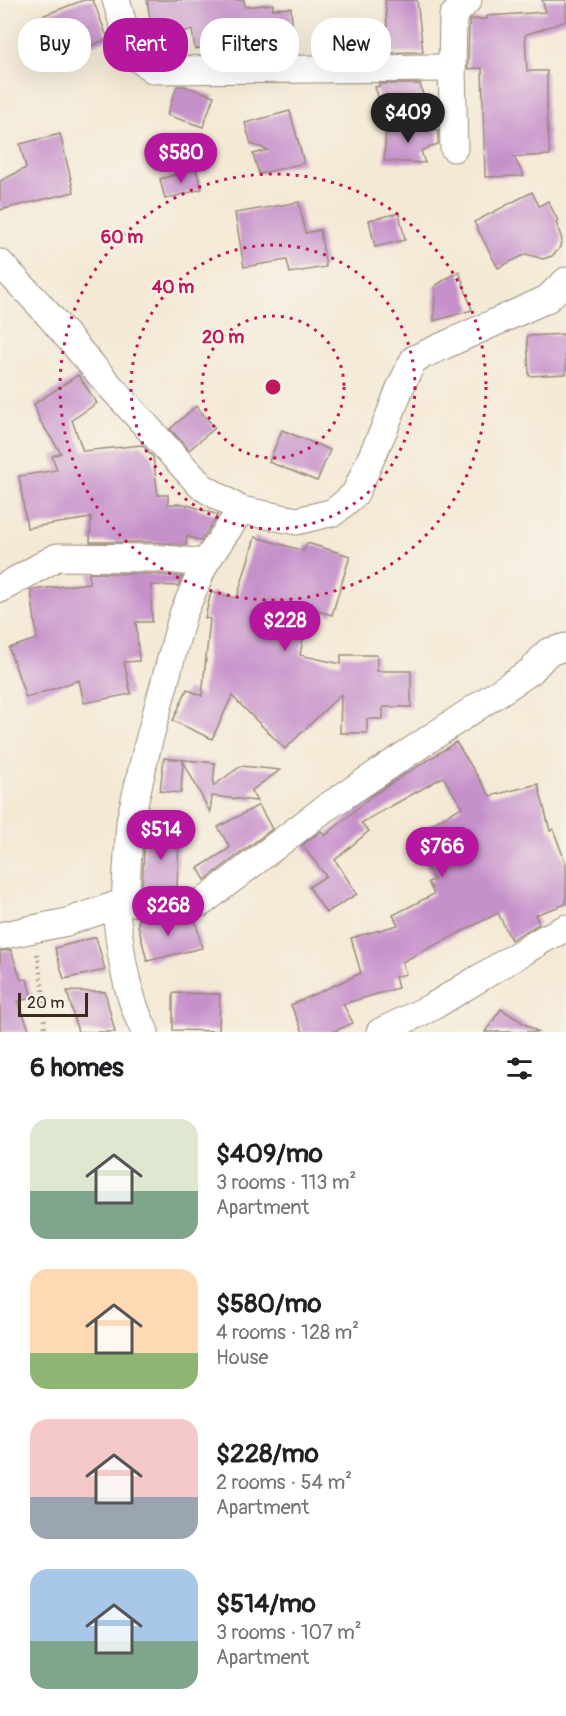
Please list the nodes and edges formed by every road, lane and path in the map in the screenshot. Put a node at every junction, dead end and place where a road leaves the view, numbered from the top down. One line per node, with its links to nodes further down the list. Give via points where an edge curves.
1 (116, 0): 3 (street, via 132,54 154,70)
2 (468, 0): 3 (street, via 453,16)
3 (452, 68): 4 (street)
4 (454, 148)
5 (0, 263): 7 (street, via 201,486)
6 (566, 281): 7 (street, via 547,299 414,359 354,494 334,512 297,521)
7 (241, 510): 8 (street)
8 (205, 563): 9 (street, via 57,557); 11 (street, via 183,614 147,748 130,821)
9 (0, 589)
10 (566, 647): 11 (street, via 548,652 531,671 324,809 201,903)
11 (125, 902): 13 (street); 16 (street, via 116,911 122,966)
12 (566, 928): 17 (street)
13 (33, 929): 14 (street); 15 (path)
14 (0, 936)
15 (45, 1032)
16 (145, 1032)
17 (380, 1032)

